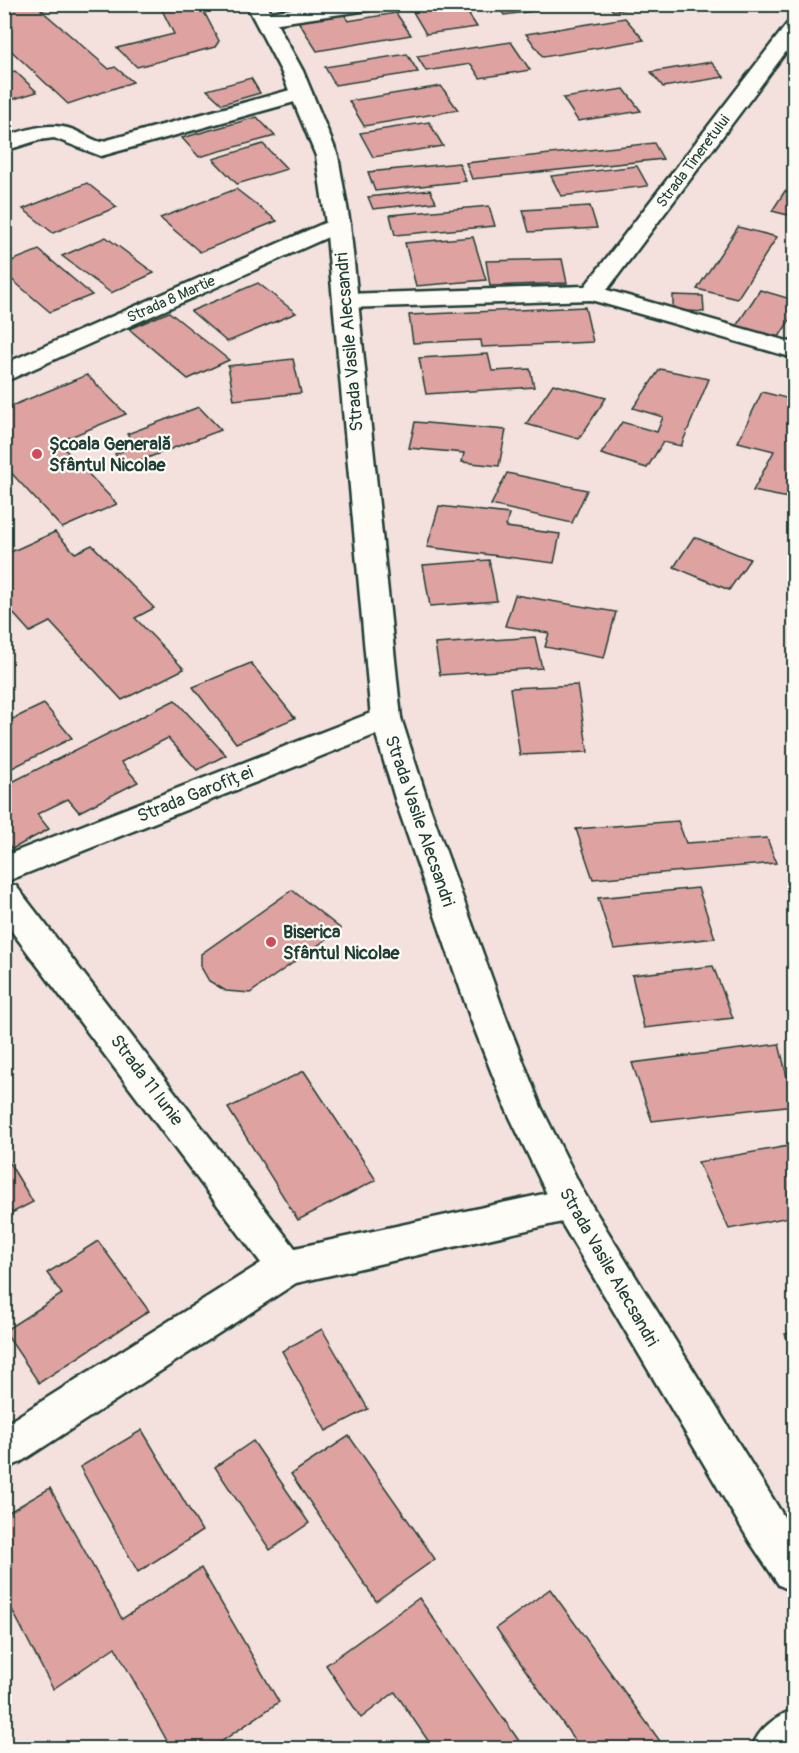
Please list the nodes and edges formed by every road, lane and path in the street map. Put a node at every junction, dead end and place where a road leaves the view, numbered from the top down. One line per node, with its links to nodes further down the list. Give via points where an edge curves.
1 (369, 4): 2 (street)
2 (261, 12): 4 (street, Strada Vasile Alecsandri)
3 (795, 28): 7 (street, Strada Tineretului)
4 (301, 93): 5 (street, via 101,149 89,148 60,132); 6 (street, Strada Vasile Alecsandri, via 327,156)
5 (4, 144)
6 (338, 224): 8 (street, Strada Vasile Alecsandri); 10 (street, Strada 8 Martie)
7 (592, 293): 8 (street); 9 (street)
8 (345, 301): 11 (street, Strada Vasile Alecsandri)
9 (795, 351)
10 (4, 374)
11 (386, 718): 12 (street, Strada Garofiței); 14 (street, Strada Vasile Alecsandri, via 489,1020 524,1108)
12 (4, 870)
13 (4, 895): 15 (street, Strada 11 Iunie)
14 (571, 1205): 15 (street); 17 (street, Strada Vasile Alecsandri, via 765,1527)
15 (286, 1267): 16 (street)
16 (4, 1449)
17 (795, 1570)
18 (795, 1732): 19 (street)
19 (775, 1749)

